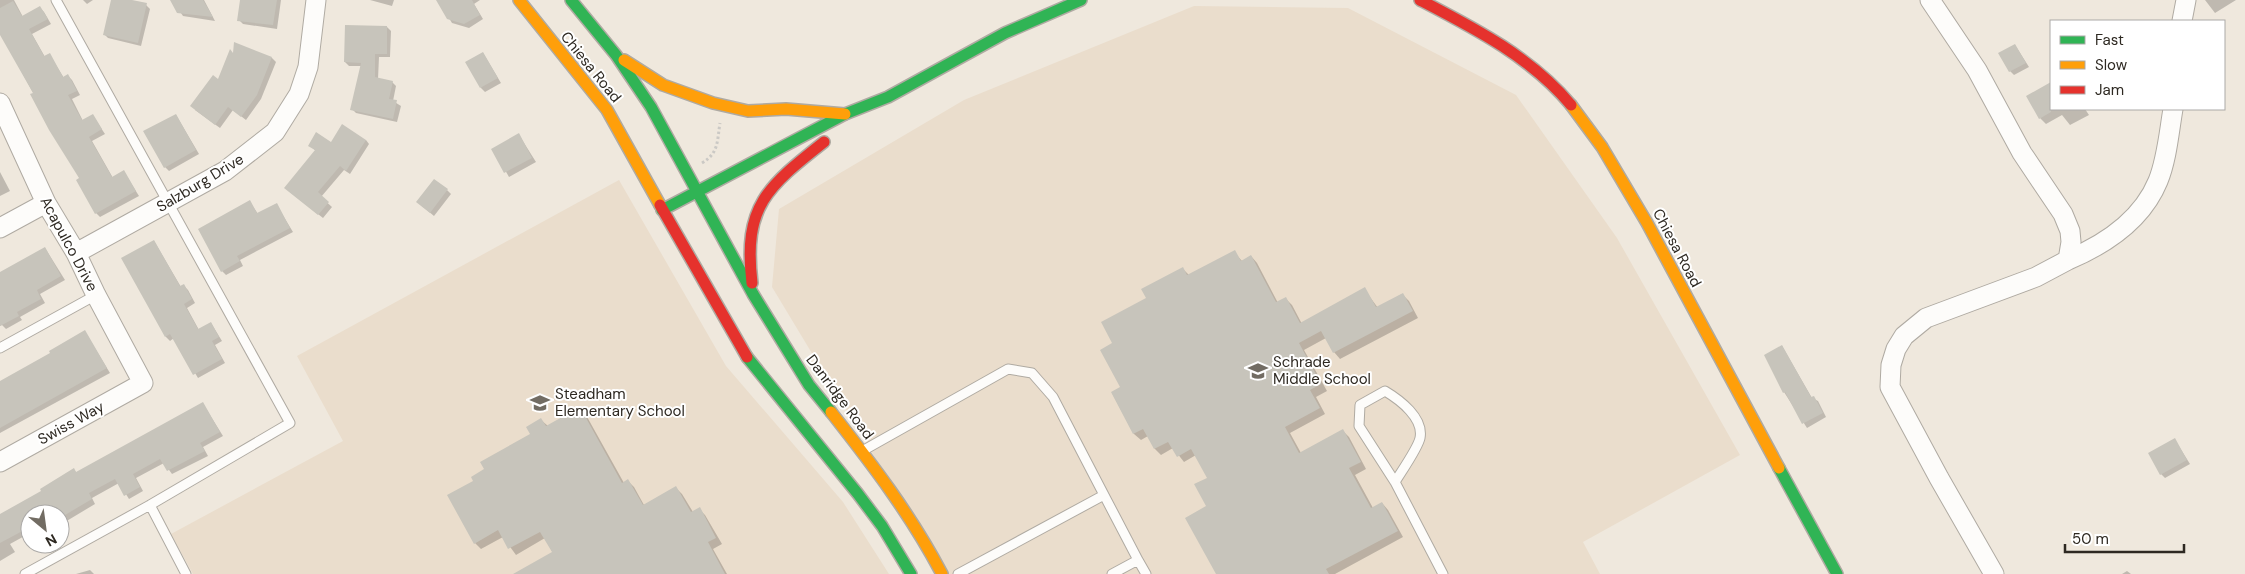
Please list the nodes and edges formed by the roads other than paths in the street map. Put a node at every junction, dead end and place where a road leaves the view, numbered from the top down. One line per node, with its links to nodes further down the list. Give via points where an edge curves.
1 (56, 0): 21 (lane)
2 (316, 0): 21 (street, Salzburg Drive, via 308,67 299,94 275,132 225,171)
3 (519, 0): 23 (main road, Chiesa Road, via 607,110)
4 (571, 0): 10 (main road, Chiesa Road)
5 (1081, 0): 11 (main road, via 1005,33)
6 (1420, 0): 53 (main road, Chiesa Road, via 1468,24 1540,74 1590,129 1660,243)
7 (1930, 0): 27 (street, via 1977,70 2022,153 2063,214 2070,230)
8 (2186, 0): 9 (street)
9 (2182, 20)
10 (616, 55): 14 (main road, via 663,85 713,103 748,111 803,110); 19 (main road, Chiesa Road, via 651,107)
11 (888, 97): 14 (main road); 15 (main road)
12 (1, 107): 20 (street, Acapulco Drive)
13 (2173, 110): 27 (street, via 2158,180 2141,211 2109,239)
14 (845, 114): 19 (main road)
15 (858, 121)
16 (837, 134): 17 (main road)
17 (824, 142): 18 (main road); 30 (main road, via 781,177 758,209 748,253)
18 (773, 170)
19 (697, 192): 22 (main road, Chiesa Road); 23 (main road)
20 (46, 203): 24 (street); 25 (street, Acapulco Drive)
21 (167, 203): 25 (street, Salzburg Drive); 43 (lane, via 290,423)
22 (706, 208): 26 (main road, Danridge Road)
23 (670, 219): 32 (main road)
24 (0, 228)
25 (76, 253): 31 (street, Acapulco Drive)
26 (734, 258): 28 (main road); 30 (main road, Danridge Road)
27 (2068, 260): 54 (street, via 2036,277 1926,318 1904,336 1891,365 1890,387)
28 (732, 274)
29 (725, 290): 32 (main road)
30 (753, 294): 38 (main road, Danridge Road)
31 (96, 295): 36 (lane); 37 (street, Acapulco Drive)
32 (715, 304): 33 (main road)
33 (732, 334): 34 (main road); 47 (main road, via 753,365 882,526)
34 (746, 334)
35 (767, 340): 38 (main road)
36 (0, 348)
37 (143, 383): 40 (street, Swiss Way)
38 (808, 385): 39 (main road, Danridge Road)
39 (862, 451): 42 (lane, via 1008,369 1032,373 1053,397); 48 (main road, Danridge Road, via 923,538)
40 (0, 462)
41 (1395, 482): 41 (lane, via 1420,438 1418,422 1398,399 1385,391 1360,405 1359,426); 52 (lane)
42 (1104, 494): 44 (lane); 49 (lane)
43 (150, 506): 45 (lane); 46 (lane)
44 (1138, 560): 50 (lane); 51 (lane)
45 (25, 574)
46 (186, 574)
47 (911, 574)
48 (942, 574)
49 (958, 574)
50 (1112, 574)
51 (1146, 574)
52 (1443, 574)
53 (1837, 574)
54 (1994, 574)

